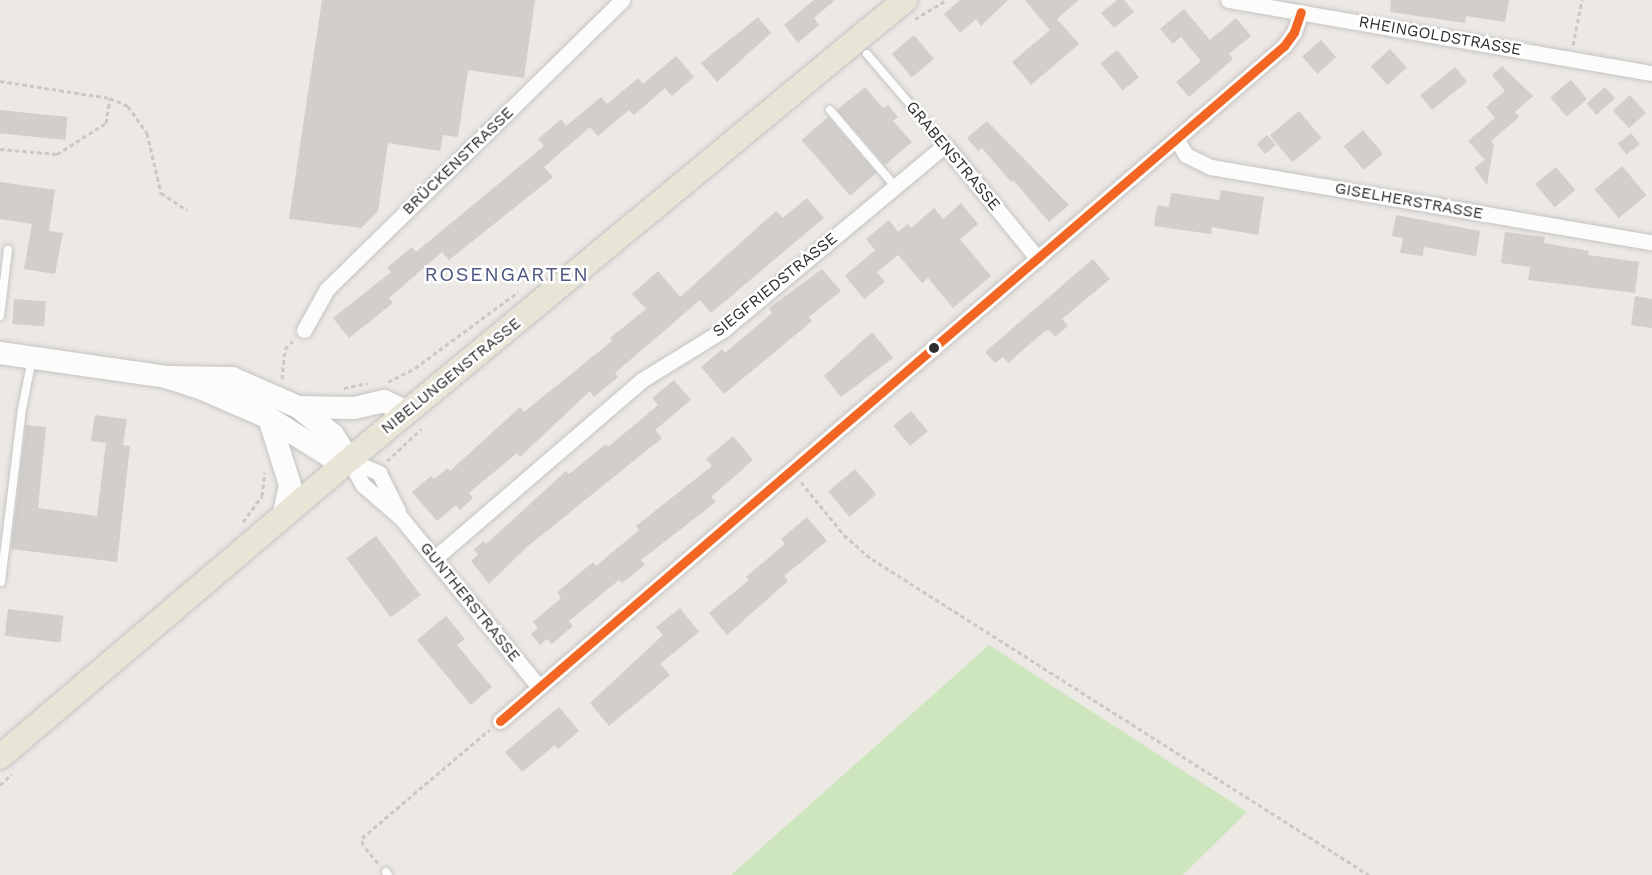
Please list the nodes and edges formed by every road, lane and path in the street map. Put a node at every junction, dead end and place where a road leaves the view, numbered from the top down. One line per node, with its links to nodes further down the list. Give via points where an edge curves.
1 (622, 0): 21 (street, BRÜCKENSTRASSE, via 327,289)
2 (905, 0): 27 (main road, NIBELUNGENSTRASSE)
3 (1228, 0): 5 (street, RHEINGOLDSTRASSE)
4 (1582, 0): 7 (path)
5 (1301, 12): 7 (street, RHEINGOLDSTRASSE); 12 (street, via 1284,46)
6 (867, 54): 13 (lane, GRABENSTRASSE)
7 (1570, 58): 8 (street, RHEINGOLDSTRASSE)
8 (1652, 73)
9 (0, 81): 10 (path)
10 (110, 98): 14 (path, via 106,123 57,154); 16 (path, via 128,106 147,133 161,193)
11 (830, 110): 15 (lane)
12 (1177, 140): 17 (street, GISELHERSTRASSE, via 1186,154 1211,167); 19 (street)
13 (945, 145): 15 (street, SIEGFRIEDSTRASSE); 19 (street, GRABENSTRASSE)
14 (0, 149)
15 (895, 186): 32 (street, SIEGFRIEDSTRASSE, via 723,330 642,380)
16 (188, 210)
17 (1652, 242)
18 (8, 249): 20 (lane)
19 (1038, 259): 30 (street)
20 (0, 316)
21 (304, 330): 25 (path, via 285,349)
22 (0, 353): 23 (main road)
23 (33, 357): 24 (main road); 33 (lane, via 22,409)
24 (166, 377): 26 (main road, via 232,378); 28 (main road)
25 (281, 391)
26 (298, 407): 27 (main road, via 354,408 384,401); 29 (main road, via 333,435)
27 (407, 412): 29 (main road, NIBELUNGENSTRASSE)
28 (269, 418): 29 (main road, via 331,457); 31 (main road, via 290,485)
29 (349, 460): 31 (main road, NIBELUNGENSTRASSE); 32 (street, GUNTHERSTRASSE, via 363,485 402,519)
30 (793, 472): 34 (street); 38 (path, via 844,535 872,559)
31 (283, 517): 36 (main road, NIBELUNGENSTRASSE)
32 (435, 558): 34 (street, GUNTHERSTRASSE)
33 (1, 582)
34 (538, 686): 35 (street)
35 (500, 721): 37 (path, via 362,838 363,845)
36 (0, 757)
37 (387, 874)
38 (1369, 875)

